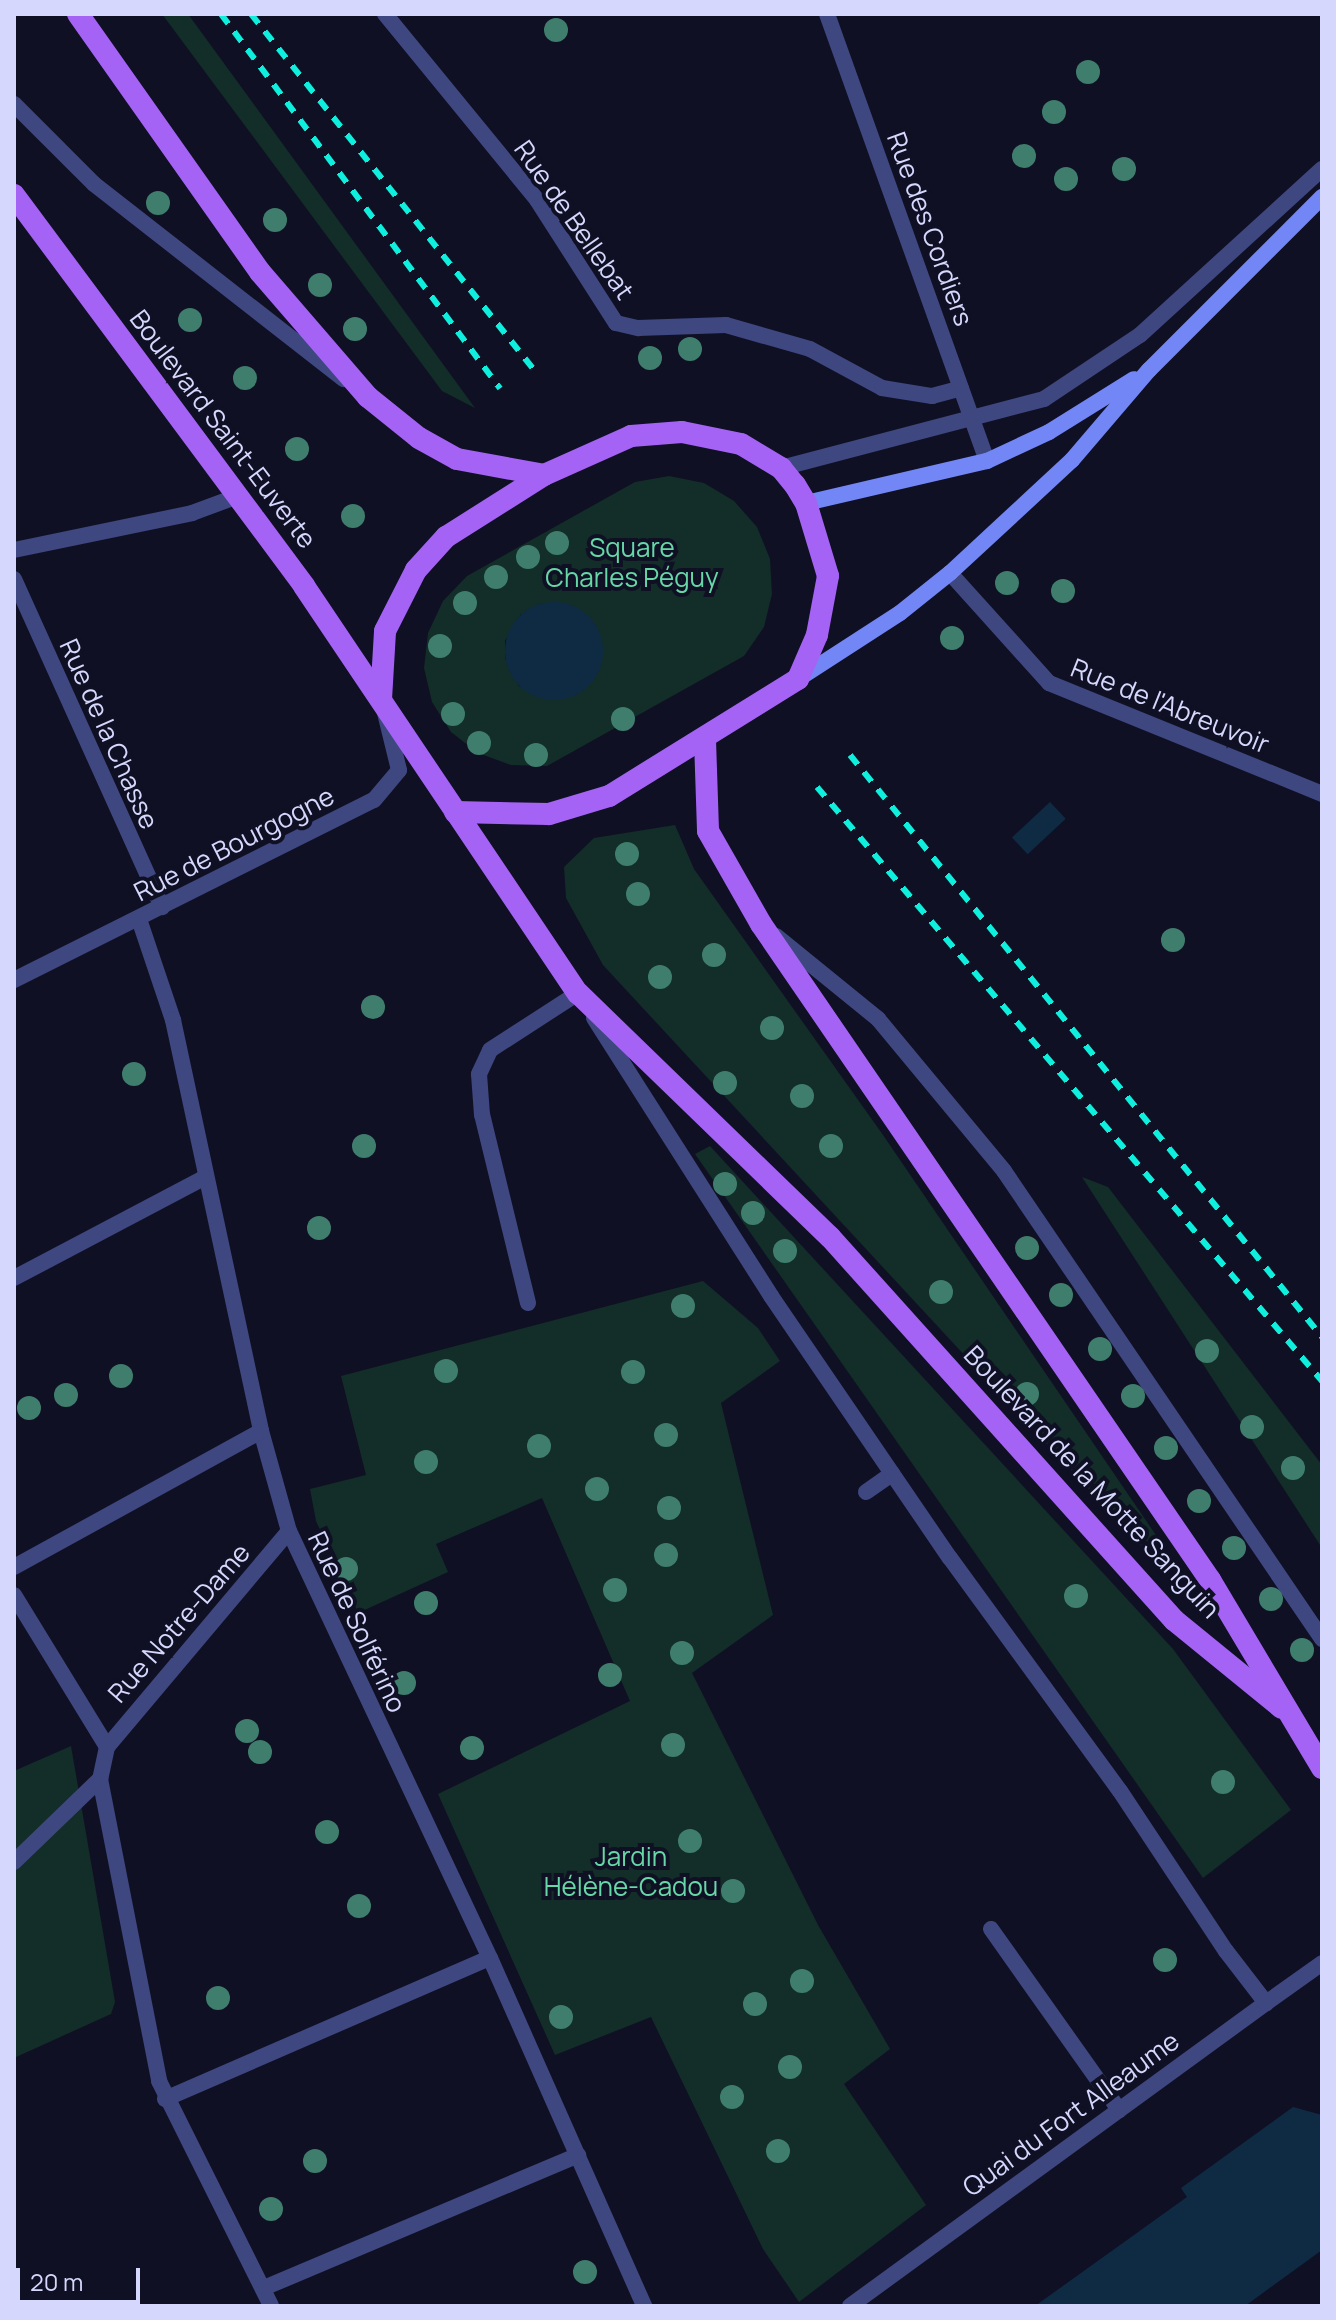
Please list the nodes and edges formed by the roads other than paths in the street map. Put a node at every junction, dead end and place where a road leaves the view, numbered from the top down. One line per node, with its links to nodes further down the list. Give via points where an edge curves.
1 (78, 14): 10 (main road, via 260,272)
2 (385, 14): 9 (street, Rue de Bellebat, via 537,200 616,323 638,328 726,325 810,349 882,388 932,396)
3 (827, 14): 9 (street, Rue des Cordiers)
4 (14, 104): 10 (street, via 94,184)
5 (1322, 169): 11 (street, via 1140,335 1044,399)
6 (14, 195): 15 (main road, Boulevard Saint-Euverte)
7 (1322, 197): 8 (main road)
8 (1149, 370): 12 (main road, via 1049,432); 18 (main road, via 1072,460)
9 (961, 388): 11 (street, Rue des Cordiers)
10 (368, 397): 14 (main road, via 419,438 457,459)
11 (972, 418): 12 (street, Rue des Cordiers); 13 (street)
12 (987, 461): 16 (main road)
13 (781, 468): 14 (main road, via 741,444 682,432 631,436); 16 (main road)
14 (544, 475): 21 (main road, via 446,537 416,570 385,631)
15 (238, 496): 17 (street, via 192,513); 21 (main road, Boulevard Saint-Euverte)
16 (806, 503): 20 (main road, via 828,576 817,635)
17 (14, 550)
18 (950, 573): 20 (main road, via 900,613); 23 (street, Rue de l'Abreuvoir, via 1049,683 1094,706)
19 (14, 579): 25 (street, Rue de la Chasse)
20 (798, 679): 22 (main road)
21 (381, 699): 24 (main road); 25 (street, Rue de Bourgogne, via 399,770 374,800)
22 (705, 740): 24 (main road, via 640,781 583,806 549,814); 27 (main road, Boulevard de la Motte Sanguin, via 708,831)
23 (1322, 794)
24 (455, 812): 29 (main road, Boulevard de la Motte Sanguin)
25 (162, 907): 26 (street, Rue de Bourgogne)
26 (139, 919): 28 (street, Rue de Bourgogne); 30 (street, Rue de Solférino, via 173,1020)
27 (761, 924): 39 (street, Boulevard de la Motte Sanguin, via 878,1019 1004,1171); 40 (main road, Boulevard de la Motte Sanguin, via 1210,1580)
28 (14, 980)
29 (578, 993): 32 (street, via 490,1050 479,1074 482,1115); 34 (street, Boulevard de la Motte Sanguin, via 771,1296); 40 (main road, Boulevard de la Motte Sanguin, via 830,1237 1174,1620)
30 (204, 1178): 31 (street); 33 (street, Rue de Solférino)
31 (14, 1278)
32 (528, 1303)
33 (261, 1431): 36 (street, Rue de Solférino); 37 (street)
34 (892, 1474): 35 (street); 48 (street, Boulevard de la Motte Sanguin)
35 (866, 1492)
36 (289, 1531): 41 (street, Rue Notre-Dame); 46 (street, Rue de Solférino)
37 (14, 1567)
38 (14, 1595): 41 (street)
39 (1322, 1639)
40 (1282, 1708): 42 (main road)
41 (107, 1747): 43 (street)
42 (1322, 1768)
43 (100, 1779): 44 (street); 49 (street, via 124,1920)
44 (14, 1862)
45 (991, 1929): 50 (street)
46 (490, 1958): 49 (street); 51 (street, Rue de Solférino)
47 (1322, 1963): 48 (street, Quai du Fort Alleaume)
48 (1266, 2003): 50 (street, Quai du Fort Alleaume)
49 (165, 2099): 52 (street)
50 (1119, 2110): 55 (street, Quai du Fort Alleaume)
51 (578, 2155): 52 (street); 54 (street, Rue de Solférino)
52 (266, 2287): 53 (street)
53 (271, 2306)
54 (644, 2306)
55 (850, 2306)

